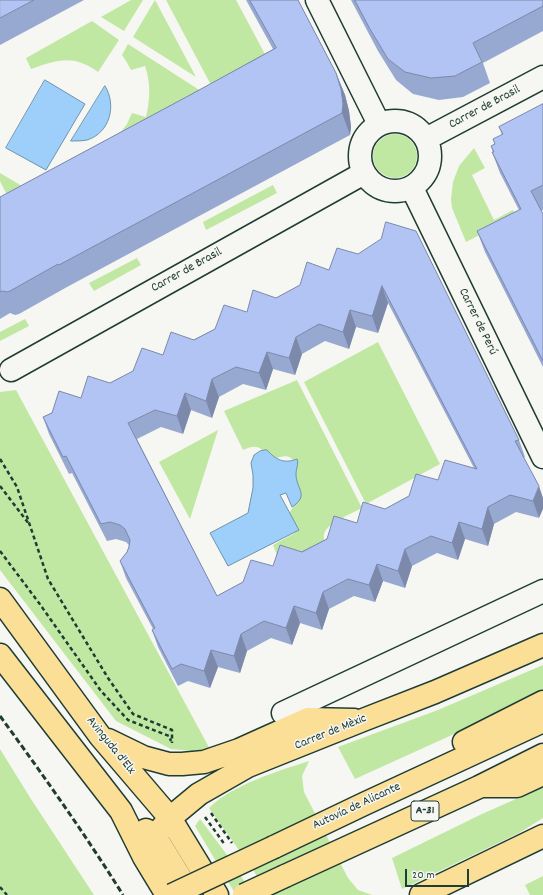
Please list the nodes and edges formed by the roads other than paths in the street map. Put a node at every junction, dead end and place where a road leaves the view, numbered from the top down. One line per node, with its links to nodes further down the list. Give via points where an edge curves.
1 (316, 0): 3 (street)
2 (543, 77): 4 (street, Carrer de Brasil)
3 (379, 124): 4 (street, via 393,120 404,121 419,129); 5 (street, via 369,131 360,148 360,165)
4 (426, 138): 6 (street, via 430,147 430,162 423,178)
5 (364, 173): 6 (street, via 375,185 389,191); 7 (street, Carrer de Brasil)
6 (412, 188): 8 (street, Carrer de Perú)
7 (11, 370)
8 (543, 457)
9 (543, 591): 14 (street)
10 (0, 599): 17 (main road, Avinguda d'Elx)
11 (543, 645): 15 (main road, Carrer de Mèxic)
12 (0, 655): 22 (main road)
13 (543, 702): 19 (main road, via 463,742)
14 (283, 713)
15 (363, 720): 17 (main road, via 308,719 239,750 204,762 182,764 169,764 143,757); 23 (main road, Carrer de Mèxic, via 248,766 199,794)
16 (543, 721): 19 (main road, Autovía de Alicante / A-31)
17 (100, 736): 23 (main road, Avinguda d'Elx)
18 (543, 755): 21 (main road, A-31)
19 (447, 765): 28 (main road, Autovía de Alicante / A-31, bridge)
20 (543, 774): 21 (main road, via 516,786)
21 (479, 787): 31 (main road, A-31, bridge)
22 (121, 811): 24 (main road); 26 (main road)
23 (170, 818): 24 (main road, Carrer de Mèxic); 30 (main road, Avinguda d'Elx)
24 (155, 836): 26 (main road, Carrer de Mèxic); 29 (main road)
25 (543, 836): 32 (main road)
26 (144, 857): 27 (main road)
27 (167, 895)
28 (172, 895)
29 (191, 895)
30 (217, 895)
31 (244, 895)
32 (421, 895)

